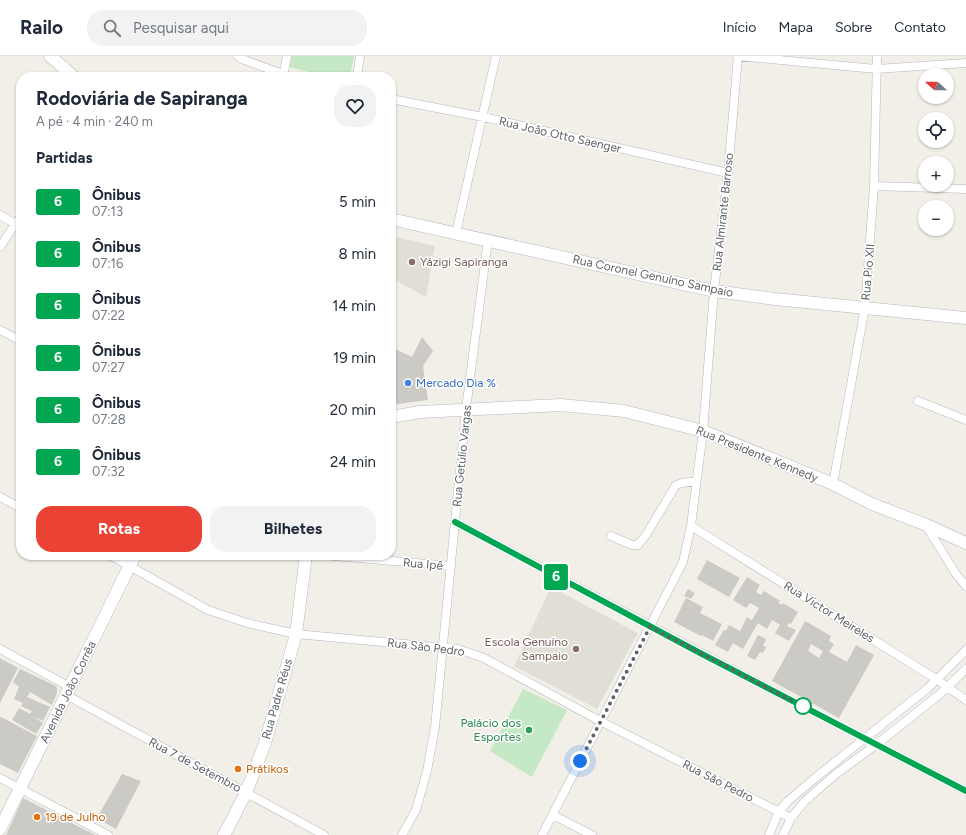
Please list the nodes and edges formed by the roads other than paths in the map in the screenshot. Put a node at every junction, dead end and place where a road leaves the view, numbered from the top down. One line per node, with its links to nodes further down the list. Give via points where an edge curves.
1 (50, 56): 10 (main road)
2 (238, 56): 11 (street)
3 (287, 56): 12 (street)
4 (360, 56): 13 (street)
5 (496, 56): 15 (street)
6 (738, 56): 9 (street); 16 (street, Rua Almirante Barroso)
7 (877, 56): 9 (street, Rua Pio XII)
8 (966, 62): 9 (street)
9 (876, 69): 17 (street, Rua Pio XII)
10 (68, 72)
11 (276, 72)
12 (286, 72)
13 (358, 72)
14 (396, 100): 15 (street, Rua João Otto Saenger)
15 (483, 117): 16 (street, Rua João Otto Saenger); 22 (street)
16 (728, 173): 25 (street, Rua Almirante Barroso)
17 (874, 186): 18 (street); 26 (street, Rua Pio XII)
18 (966, 189)
19 (0, 215): 21 (street)
20 (396, 220): 22 (main road, Rua Coronel Genuíno Sampaio)
21 (15, 224): 24 (street)
22 (456, 233): 23 (main road, Rua Coronel Genuíno Sampaio)
23 (488, 240): 25 (main road, Rua Coronel Genuíno Sampaio); 31 (street, Rua Getúlio Vargas)
24 (0, 247)
25 (714, 291): 26 (main road, Rua Coronel Genuíno Sampaio); 34 (street, Rua Almirante Barroso)
26 (865, 307): 27 (main road, Rua Coronel Genuíno Sampaio); 36 (street, Rua Pio XII)
27 (966, 318)
28 (0, 330): 29 (street)
29 (16, 338)
30 (918, 401): 33 (street)
31 (466, 409): 32 (main road, Rua Presidente Kennedy); 34 (main road, Rua Presidente Kennedy, via 561,405 624,411); 39 (street, Rua Getúlio Vargas)
32 (396, 416)
33 (966, 420)
34 (703, 431): 35 (street, Rua Almirante Barroso); 36 (main road, Rua Presidente Kennedy)
35 (696, 482): 41 (street, Rua Almirante Barroso); 42 (street, via 676,485 638,545)
36 (833, 484): 40 (main road, Rua Presidente Kennedy, via 872,504)
37 (0, 497): 38 (street)
38 (16, 505)
39 (455, 522): 47 (street, Rua Getúlio Vargas); 49 (street)
40 (924, 524): 43 (main road, Rua Presidente Kennedy); 48 (street)
41 (691, 526): 49 (street, Rua Almirante Barroso, via 683,562); 55 (street, Rua Victor Meireles)
42 (611, 536)
43 (966, 543)
44 (132, 560): 50 (street, Rua São Pedro, via 208,610 247,623); 57 (main road, Avenida João Corrêa)
45 (305, 560): 50 (main road, Rua Padre Réus)
46 (381, 560): 47 (street, Rua Ipê)
47 (451, 566): 51 (street, Rua Getúlio Vargas)
48 (966, 586)
49 (650, 627): 59 (street, Rua Almirante Barroso); 60 (street)
50 (296, 634): 51 (street, Rua São Pedro); 65 (main road, Rua Padre Réus, via 265,743)
51 (442, 647): 59 (street, Rua São Pedro, via 458,649 484,658); 73 (street, Rua Getúlio Vargas, via 435,728 427,771 416,810)
52 (0, 649): 57 (street, Rua 7 de Setembro)
53 (966, 650): 55 (street)
54 (966, 669): 56 (street)
55 (936, 679): 56 (street, Rua Victor Meireles); 60 (street)
56 (948, 687): 58 (street, Rua Victor Meireles); 61 (street)
57 (68, 691): 63 (main road, Avenida João Corrêa); 65 (street, Rua 7 de Setembro)
58 (966, 700)
59 (600, 721): 66 (street, Rua São Pedro); 67 (street, Rua Almirante Barroso)
60 (864, 738): 61 (street); 66 (street)
61 (877, 744): 64 (street); 68 (street, via 836,774 805,801)
62 (0, 778): 63 (street)
63 (20, 789): 69 (main road, Avenida João Corrêa); 70 (street)
64 (966, 791)
65 (246, 793): 71 (main road, Rua Padre Réus); 72 (street, Rua 7 de Setembro)
66 (779, 811): 68 (street, Rua São Pedro); 76 (street)
67 (553, 815): 74 (street, Rua Almirante Barroso); 75 (street)
68 (791, 818): 77 (street)
69 (0, 829)
70 (108, 835)
71 (224, 835)
72 (324, 835)
73 (402, 835)
74 (542, 835)
75 (592, 835)
76 (770, 835)
77 (783, 835)

